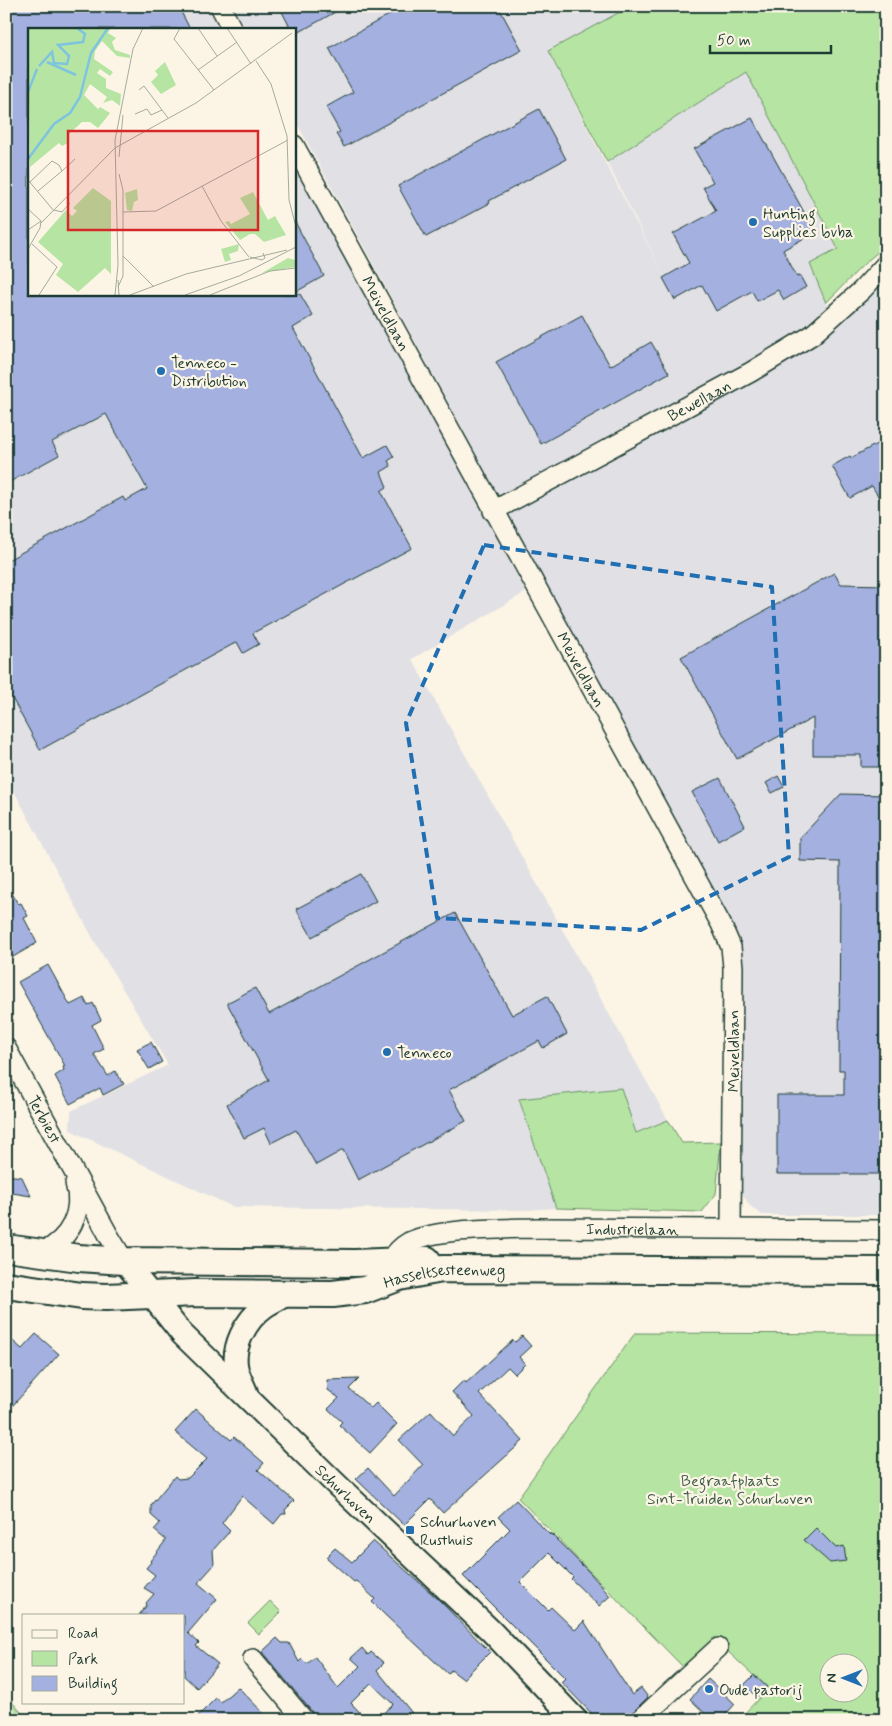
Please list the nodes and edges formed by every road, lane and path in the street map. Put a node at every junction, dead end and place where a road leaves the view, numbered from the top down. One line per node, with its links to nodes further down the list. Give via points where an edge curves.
1 (220, 6): 2 (street)
2 (231, 28)
3 (295, 147): 5 (street, Meiveldlaan)
4 (886, 264): 5 (street, Bewellaan, via 812,335 751,372)
5 (493, 511): 8 (street, Meiveldlaan, via 731,947)
6 (6, 1048): 7 (street, Terbiest)
7 (70, 1165): 11 (street, Terbiest, via 79,1197 75,1221 69,1232); 12 (street, Terbiest)
8 (731, 1228): 9 (street, Industrielaan); 13 (street, Industrielaan, via 534,1228 439,1234 410,1241)
9 (886, 1230)
10 (6, 1248): 11 (main road, Hasseltsesteenweg)
11 (43, 1252): 12 (main road, Hasseltsesteenweg)
12 (124, 1261): 13 (main road, Hasseltsesteenweg, via 355,1264); 18 (street, Schurhoven)
13 (390, 1261): 14 (main road, Hasseltsesteenweg)
14 (886, 1262)
15 (886, 1271): 17 (main road, Hasseltsesteenweg, via 442,1269 365,1290)
16 (6, 1285): 18 (main road, Hasseltsesteenweg, via 82,1296)
17 (288, 1294): 18 (main road, Hasseltsesteenweg); 19 (street, via 256,1314 247,1323 241,1338 237,1370)
18 (150, 1295): 19 (street, Schurhoven, via 182,1334)
19 (248, 1398): 24 (street, Schurhoven, via 490,1630)
20 (718, 1648): 22 (street)
21 (253, 1659): 23 (street)
22 (652, 1717)
23 (304, 1720)
24 (576, 1720)

